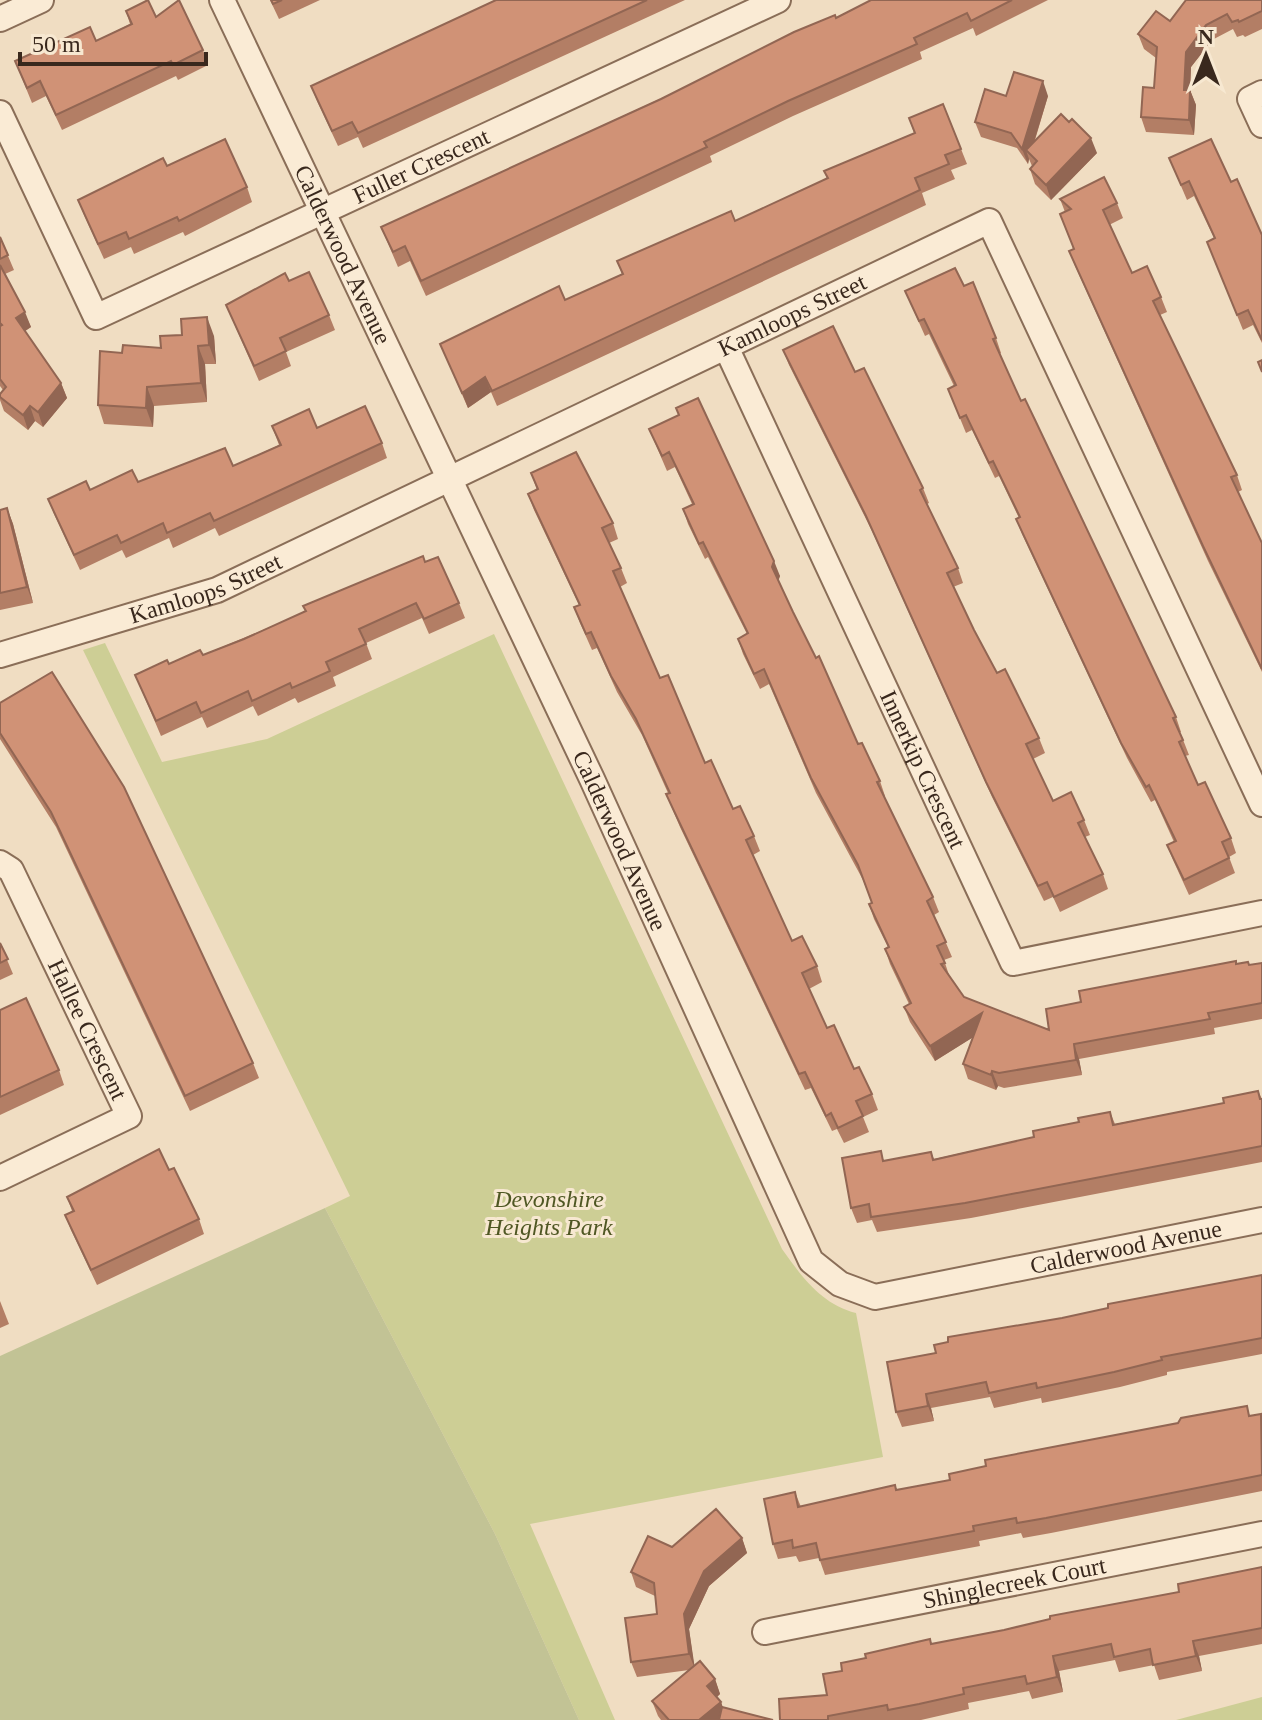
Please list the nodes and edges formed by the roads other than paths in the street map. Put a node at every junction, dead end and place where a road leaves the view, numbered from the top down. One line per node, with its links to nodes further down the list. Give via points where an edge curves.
1 (41, 0): 4 (street)
2 (222, 0): 8 (street, Calderwood Avenue)
3 (778, 0): 8 (street, Fuller Crescent)
4 (0, 19)
5 (1262, 93): 7 (street, via 1250,99)
6 (0, 113): 8 (street, Fuller Crescent, via 96,317)
7 (1262, 125)
8 (321, 213): 10 (street, Calderwood Avenue)
9 (726, 347): 10 (street, Kamloops Street); 12 (street, Kamloops Street, via 989,221); 14 (street, Innerkip Crescent, via 1013,963)
10 (449, 479): 11 (street, Kamloops Street, via 217,590); 16 (street, Calderwood Avenue, via 811,1261 840,1284 875,1297)
11 (0, 655)
12 (1262, 804)
13 (0, 863): 15 (street, Hallee Crescent, via 11,870 129,1116)
14 (1262, 913)
15 (0, 1178)
16 (1262, 1220)
17 (1262, 1534): 18 (street, Shinglecreek Court)
18 (765, 1632)

